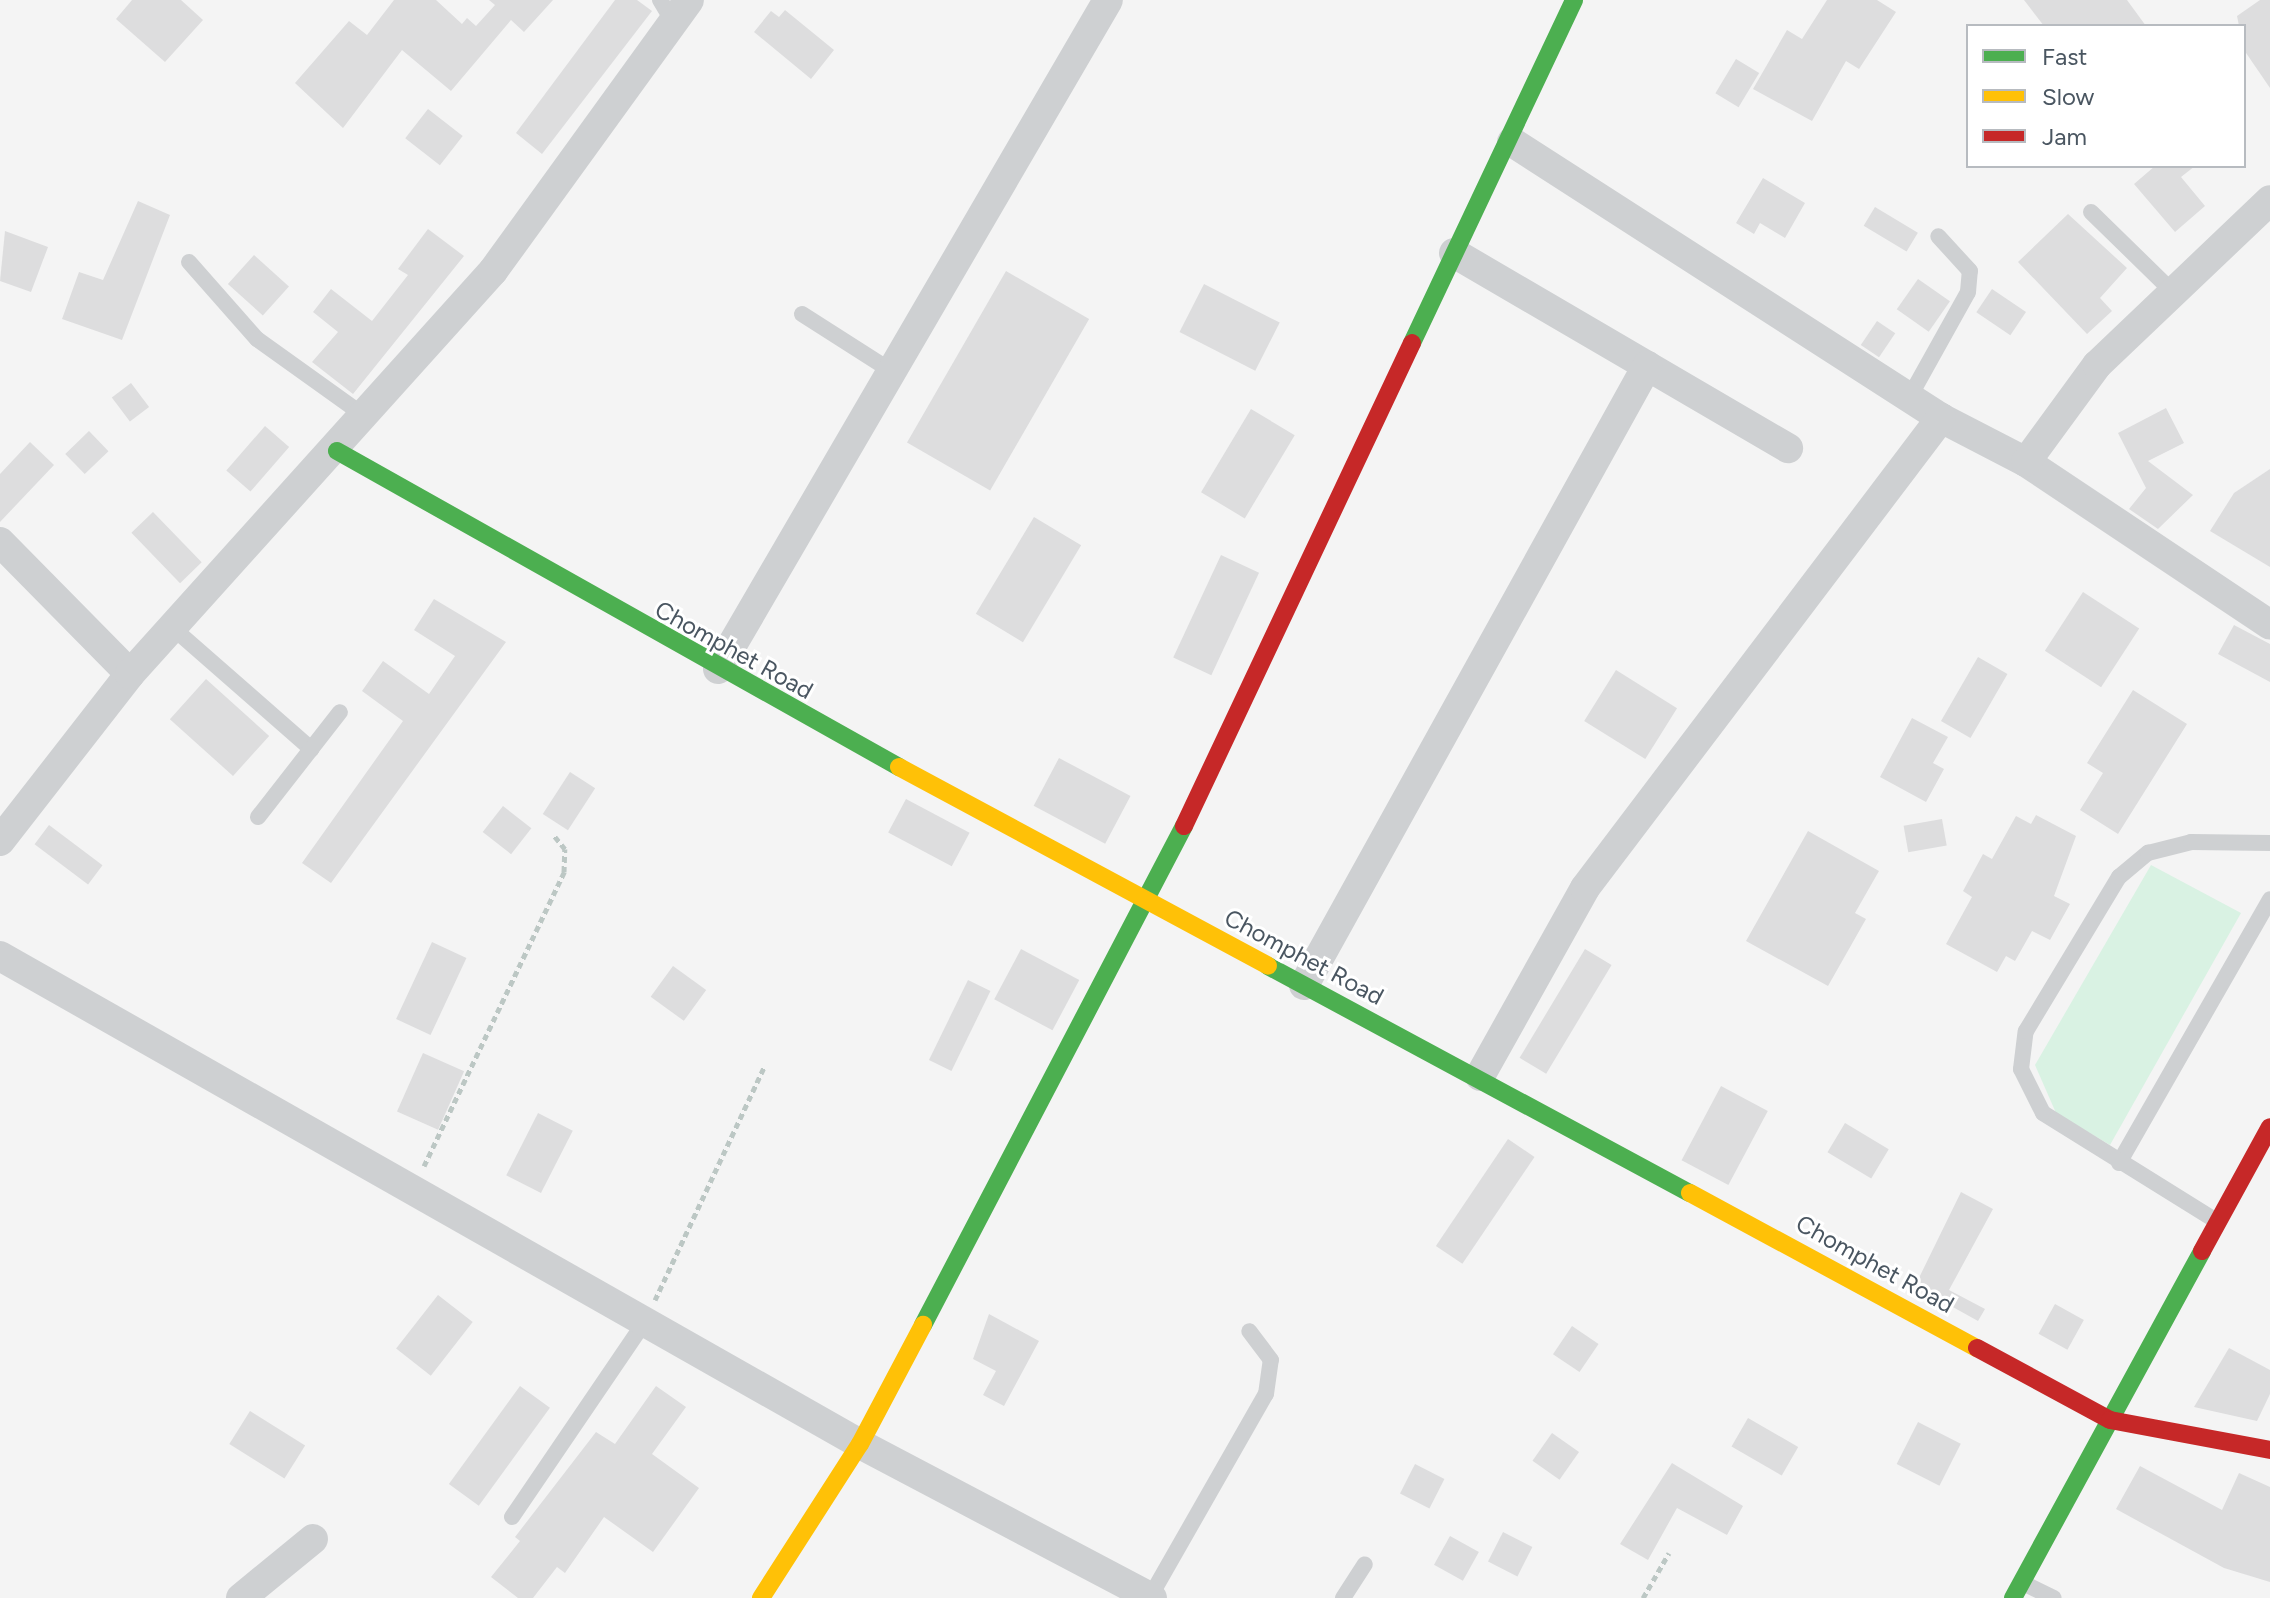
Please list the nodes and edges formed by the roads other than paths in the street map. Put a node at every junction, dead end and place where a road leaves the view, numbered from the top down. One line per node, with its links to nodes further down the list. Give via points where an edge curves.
1 (1108, 0): 13 (street)
2 (1564, 4): 4 (street)
3 (674, 7): 15 (street, via 493,271)
4 (1512, 142): 8 (street); 14 (street)
5 (2270, 200): 10 (street)
6 (2091, 212): 10 (lane)
7 (1938, 236): 14 (lane, via 1970,271 1968,292)
8 (1454, 253): 12 (street); 31 (street)
9 (189, 262): 15 (lane, via 257,339)
10 (2172, 291): 19 (street, via 2097,365)
11 (802, 314): 13 (lane)
12 (1647, 366): 17 (street); 33 (street)
13 (891, 371): 23 (street)
14 (1909, 398): 16 (street)
15 (366, 417): 18 (street)
16 (1941, 418): 19 (street); 34 (street, via 1585,888)
17 (1788, 448)
18 (337, 451): 22 (street); 23 (street, Chomphet Road)
19 (2026, 462): 21 (street)
20 (0, 542): 24 (street)
21 (2270, 625)
22 (173, 628): 24 (street); 26 (lane)
23 (718, 669): 31 (street, Chomphet Road)
24 (130, 674): 28 (street)
25 (340, 712): 26 (lane)
26 (311, 749): 27 (lane)
27 (258, 817)
28 (0, 841)
29 (2270, 843): 36 (lane, via 2191,842 2148,853 2119,877 2026,1031 2021,1069 2043,1113)
30 (2270, 899): 36 (lane)
31 (1149, 901): 33 (street, Chomphet Road); 41 (street)
32 (0, 956): 38 (street)
33 (1304, 985): 34 (street, Chomphet Road)
34 (1480, 1076): 40 (street, Chomphet Road)
35 (2270, 1127): 37 (street)
36 (2119, 1163): 37 (lane)
37 (2218, 1222): 40 (street)
38 (646, 1320): 41 (street); 43 (lane)
39 (1249, 1331): 49 (lane, via 1271,1360 1266,1394)
40 (2110, 1420): 42 (street, Chomphet Road); 46 (street)
41 (860, 1444): 48 (street); 49 (street)
42 (2270, 1450)
43 (512, 1517)
44 (313, 1539): 47 (street)
45 (1365, 1564): 50 (lane)
46 (2018, 1590): 51 (lane)
47 (241, 1598)
48 (761, 1598)
49 (1151, 1598)
50 (1343, 1598)
51 (2054, 1598)

